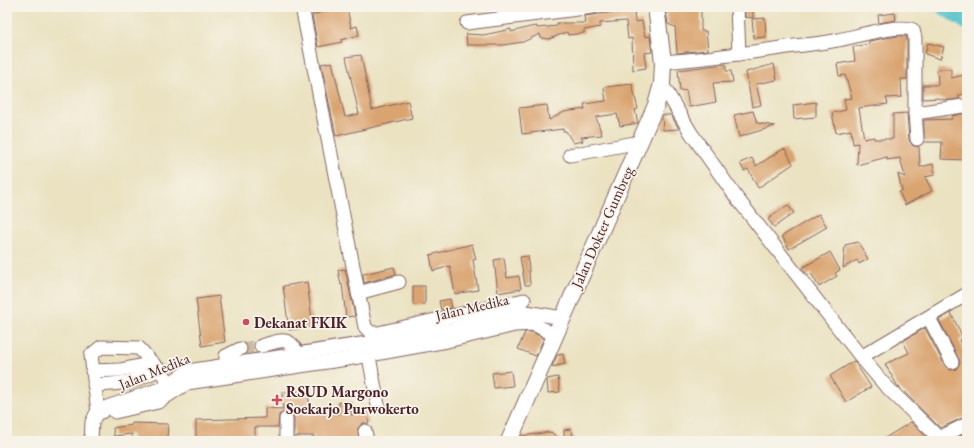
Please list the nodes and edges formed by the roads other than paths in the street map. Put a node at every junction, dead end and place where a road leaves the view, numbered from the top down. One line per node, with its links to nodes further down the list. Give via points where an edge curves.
1 (302, 7): 15 (street)
2 (593, 7): 5 (street)
3 (656, 7): 7 (main road, Jalan Dokter Gumbreg)
4 (737, 7): 6 (street)
5 (466, 23)
6 (739, 54): 7 (street); 10 (street, via 911,28 916,38)
7 (663, 62): 8 (main road, Jalan Dokter Gumbreg)
8 (662, 84): 12 (main road, Jalan Dokter Gumbreg); 26 (street, via 691,133 736,197)
9 (963, 106): 10 (street)
10 (915, 113): 11 (street)
11 (917, 138)
12 (640, 142): 13 (street); 18 (main road, Jalan Dokter Gumbreg)
13 (570, 155)
14 (399, 282): 15 (street)
15 (358, 293): 17 (street, via 366,327 374,333)
16 (967, 294): 19 (street)
17 (524, 300)
18 (563, 318): 20 (street, Jalan Medika, via 526,312); 21 (main road, Jalan Dokter Gumbreg)
19 (929, 318): 26 (street); 27 (street)
20 (514, 319): 21 (street, Jalan Medika, via 534,324); 24 (street, Jalan Medika, via 450,330)
21 (556, 336): 40 (main road, Jalan Dokter Gumbreg)
22 (261, 346): 25 (street, via 289,341)
23 (240, 349): 29 (street, via 226,356)
24 (367, 349): 25 (street, Jalan Medika); 32 (street, Jalan Medika); 33 (street)
25 (298, 355): 29 (street, Jalan Medika)
26 (861, 357): 37 (street, via 884,384)
27 (952, 362)
28 (156, 366): 30 (street); 30 (street, via 139,348 101,347 91,355); 31 (street, via 140,380); 32 (street)
29 (226, 366): 32 (street, Jalan Medika, via 187,372)
30 (92, 371): 31 (street)
31 (94, 385): 34 (street)
32 (173, 385): 34 (street, Jalan Medika, via 106,406)
33 (378, 405)
34 (100, 412): 38 (street, via 92,422)
35 (286, 419): 39 (street)
36 (967, 424): 37 (street)
37 (941, 440)
38 (91, 441)
39 (286, 441)
40 (508, 441)

